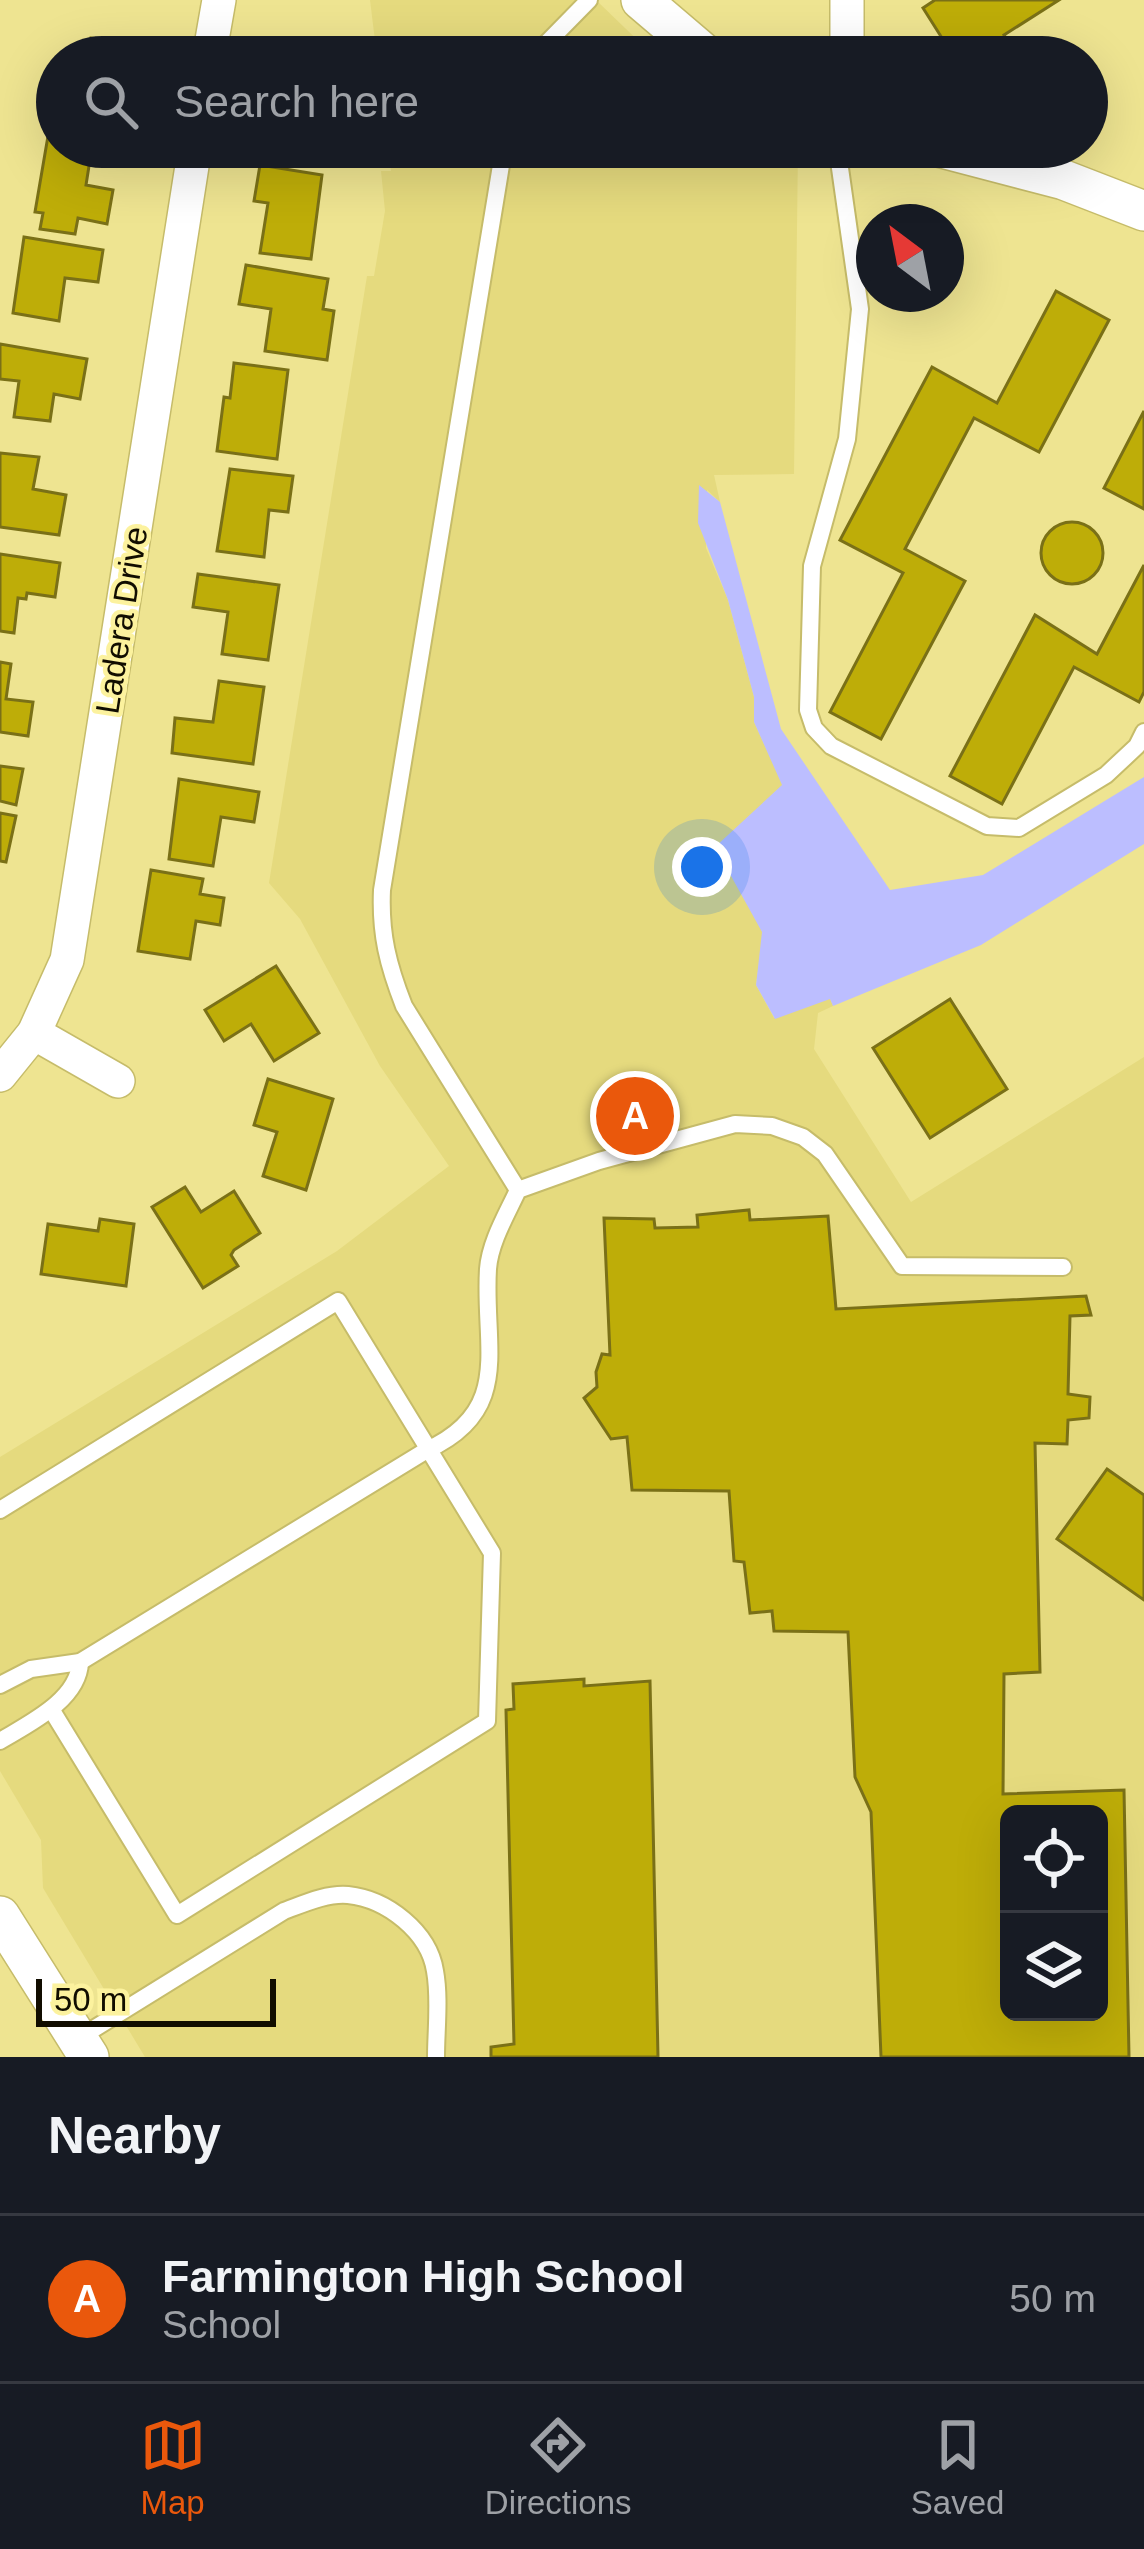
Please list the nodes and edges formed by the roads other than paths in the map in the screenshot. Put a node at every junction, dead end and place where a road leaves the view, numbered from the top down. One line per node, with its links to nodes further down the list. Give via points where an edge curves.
1 (219, 0): 5 (street)
2 (590, 0): 6 (lane)
3 (640, 0): 7 (street)
4 (847, 0): 8 (street)
5 (213, 36)
6 (551, 36)
7 (683, 36)
8 (847, 36)
9 (192, 168): 15 (street, Ladera Drive, via 68,960)
10 (501, 168): 18 (lane, via 380,924 404,1006)
11 (840, 168): 14 (lane, via 860,310 847,439 812,566 814,728 831,746 987,826 1019,828 1106,775)
12 (1018, 168): 13 (street)
13 (1144, 211)
14 (1144, 732)
15 (34, 1033): 16 (street, Ladera Drive); 17 (street)
16 (0, 1075)
17 (118, 1081)
18 (518, 1190): 19 (lane, via 735,1124 772,1126 825,1154 902,1266); 20 (lane, via 488,1264 489,1384 473,1420)
19 (1063, 1267)
20 (428, 1450): 21 (lane, via 338,1301); 22 (lane); 24 (lane, via 492,1553 487,1721 177,1915)
21 (0, 1510)
22 (80, 1662): 23 (lane, via 31,1669); 24 (lane)
23 (0, 1685)
24 (52, 1708): 25 (lane)
25 (0, 1741)
26 (0, 1916): 27 (street)
27 (76, 2049): 28 (lane, via 284,1911 346,1894 382,1905 428,1948)
28 (436, 2057)

